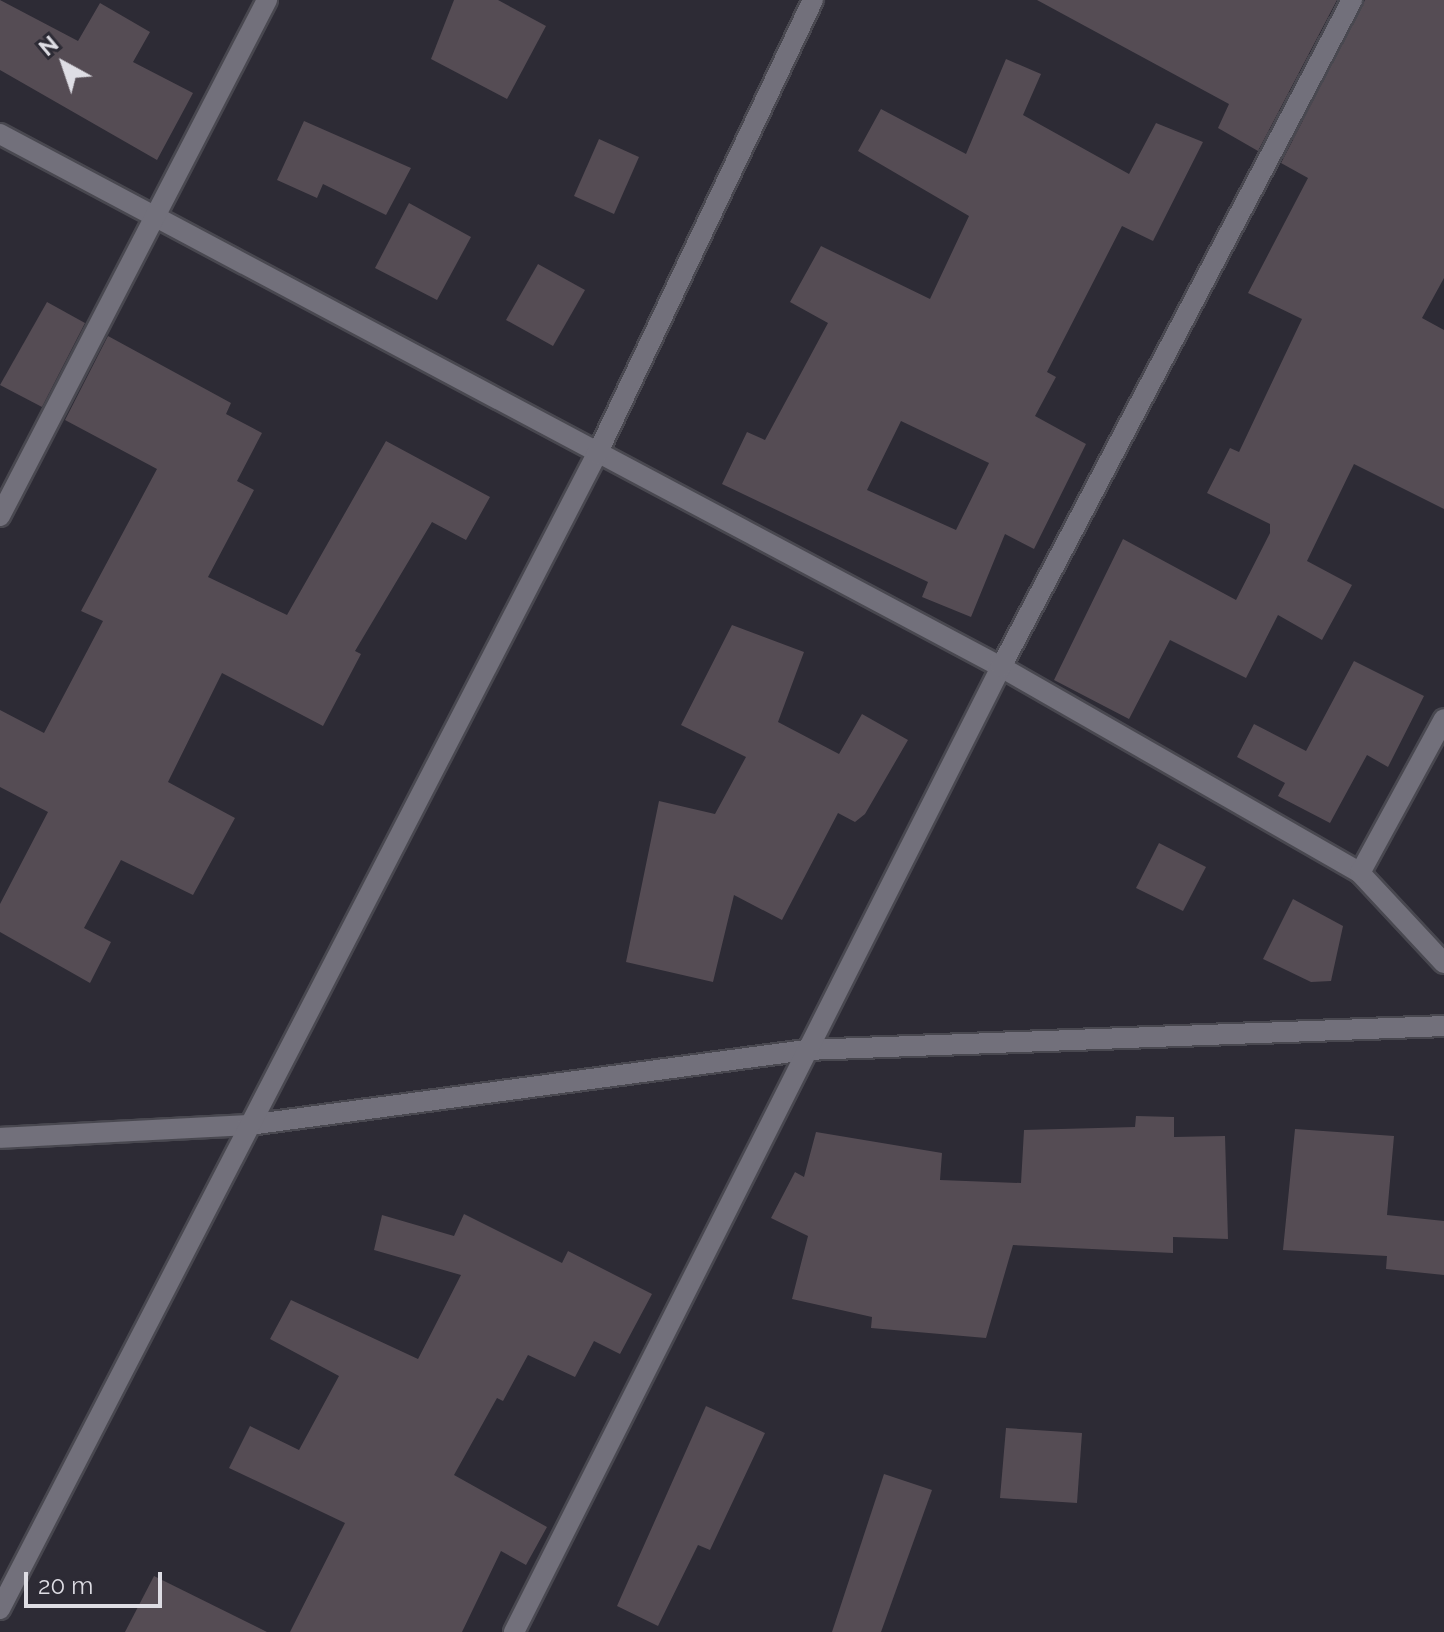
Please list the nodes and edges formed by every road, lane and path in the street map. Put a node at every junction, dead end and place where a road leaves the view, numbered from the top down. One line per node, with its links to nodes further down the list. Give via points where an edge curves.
1 (267, 0): 5 (street)
2 (813, 0): 6 (street)
3 (1352, 0): 8 (street)
4 (0, 134): 5 (street)
5 (157, 215): 6 (street); 7 (street)
6 (597, 454): 8 (street); 14 (street)
7 (0, 516)
8 (1001, 667): 10 (street); 13 (street)
9 (1444, 719): 10 (street)
10 (1360, 873): 11 (street)
11 (1444, 963)
12 (1444, 1026): 13 (street)
13 (806, 1050): 14 (street); 17 (street)
14 (249, 1125): 15 (street); 16 (street)
15 (0, 1138)
16 (0, 1609)
17 (514, 1632)

